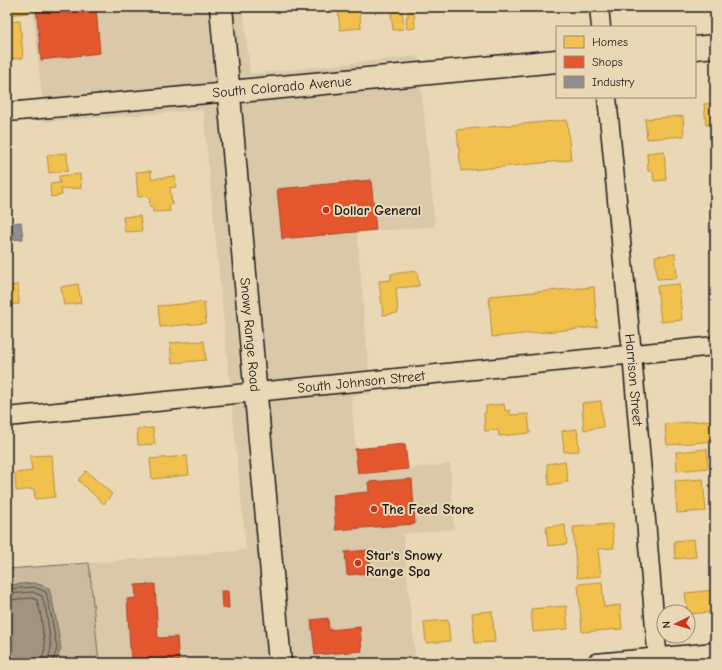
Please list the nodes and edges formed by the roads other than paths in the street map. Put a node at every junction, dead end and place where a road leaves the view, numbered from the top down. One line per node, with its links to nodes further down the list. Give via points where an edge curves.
1 (221, 7): 7 (main road, Snowy Range Road)
2 (599, 7): 3 (street)
3 (601, 26)
4 (715, 46): 5 (main road)
5 (696, 48)
6 (556, 61): 7 (main road, South Colorado Avenue)
7 (229, 92): 9 (street, South Colorado Avenue); 12 (main road, Snowy Range Road)
8 (607, 98): 11 (street, Harrison Street)
9 (7, 112)
10 (715, 346): 11 (street, South Johnson Street)
11 (632, 354): 12 (street, South Johnson Street); 15 (street, Harrison Street)
12 (256, 392): 13 (street, South Johnson Street); 16 (main road, Snowy Range Road)
13 (7, 417)
14 (715, 652): 15 (street)
15 (658, 660): 17 (street)
16 (280, 663)
17 (596, 663)

